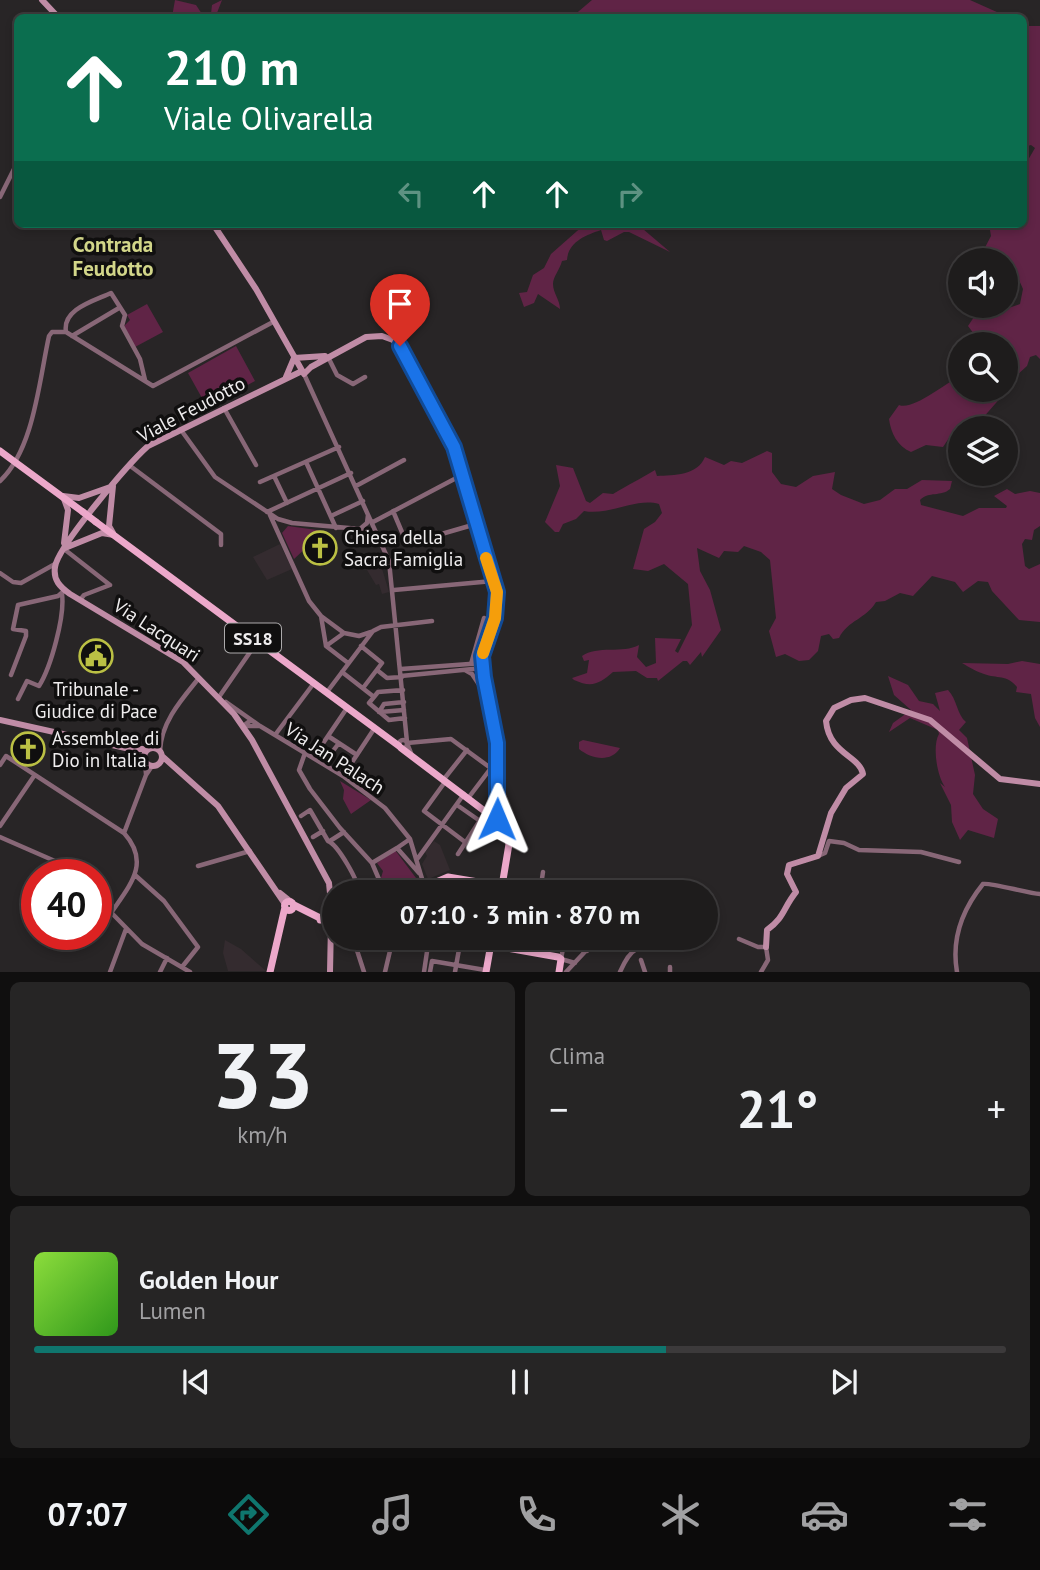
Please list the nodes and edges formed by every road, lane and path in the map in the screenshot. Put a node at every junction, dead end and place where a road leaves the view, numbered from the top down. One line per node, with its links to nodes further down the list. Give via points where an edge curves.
1 (42, 0): 2 (street)
2 (55, 14)
3 (14, 169): 4 (street)
4 (0, 197)
5 (215, 228): 7 (street)
6 (119, 308): 8 (street, via 111,293 70,314); 9 (street); 17 (street)
7 (273, 322): 10 (street); 17 (street, via 159,386)
8 (66, 332): 9 (street); 24 (street, via 49,336)
9 (72, 336): 17 (street)
10 (293, 352): 11 (street); 14 (street); 16 (street)
11 (305, 356): 12 (street); 13 (street)
12 (328, 356): 13 (street); 15 (street, via 337,375 354,384); 28 (street, via 366,337 382,336 400,346 454,447)
13 (311, 367): 14 (street)
14 (302, 371): 16 (street, Viale Feudotto); 20 (street)
15 (365, 377)
16 (287, 378): 18 (street, Viale Feudotto)
17 (145, 380)
18 (225, 408): 19 (street, Viale Feudotto); 26 (street)
19 (181, 429): 25 (street, Viale Feudotto, via 148,446); 40 (street, via 215,477)
20 (339, 447): 23 (street); 27 (street)
21 (0, 451): 24 (main road, SS18)
22 (404, 460): 33 (street)
23 (306, 462): 29 (street); 34 (street)
24 (16, 463): 30 (street); 35 (main road, SS18)
25 (128, 464): 32 (street, Viale Feudotto); 53 (street, via 221,534)
26 (256, 466)
27 (351, 472): 33 (street); 34 (street)
28 (462, 475): 39 (street); 45 (street)
29 (274, 476): 31 (street); 37 (street)
30 (0, 481)
31 (260, 482)
32 (113, 486): 35 (street, via 79,498); 51 (street, via 108,526); 54 (street, Viale Feudotto)
33 (356, 486): 36 (street)
34 (318, 488): 37 (street); 41 (street)
35 (61, 496): 51 (main road, SS18, bridge); 54 (street, via 68,510)
36 (363, 501): 38 (street); 41 (street)
37 (287, 503): 40 (street)
38 (367, 510): 43 (street); 44 (street)
39 (393, 511): 43 (street); 45 (street, via 407,544)
40 (268, 513): 42 (street); 50 (street)
41 (331, 516): 46 (street)
42 (286, 522): 46 (street); 50 (street)
43 (373, 522): 47 (street)
44 (366, 524): 47 (street); 48 (street)
45 (476, 524): 57 (street)
46 (337, 528): 48 (street)
47 (376, 529): 49 (street); 52 (street)
48 (360, 530): 49 (street)
49 (367, 532): 52 (street)
50 (278, 533): 61 (street)
51 (114, 535): 54 (street, via 102,533); 67 (main road, SS18)
52 (380, 540): 58 (street)
53 (221, 545)
54 (63, 548): 55 (street); 60 (street, via 110,585)
55 (55, 564): 56 (street, via 21,583); 59 (street)
56 (0, 573)
57 (493, 581): 58 (street); 72 (street, via 495,618)
58 (394, 590): 64 (street)
59 (63, 592): 60 (street, Via Lacquari); 77 (street, via 18,605 13,629 26,631 26,636); 85 (street, via 51,663 38,686 26,681)
60 (80, 600): 78 (street, Via Lacquari)
61 (321, 617): 66 (street); 68 (street)
62 (484, 618): 71 (street)
63 (432, 621): 64 (street)
64 (397, 625): 65 (street); 76 (street)
65 (372, 632): 66 (street, via 359,636); 69 (street)
66 (344, 633): 68 (street)
67 (258, 642): 79 (main road, SS18); 83 (street)
68 (326, 646): 70 (street)
69 (361, 646): 70 (street); 73 (street, via 382,663)
70 (348, 663): 75 (street)
71 (471, 664): 72 (street); 76 (street)
72 (483, 665): 74 (street); 86 (street)
73 (377, 670): 76 (street, via 387,678); 80 (street)
74 (464, 670): 76 (street); 86 (street, via 472,674)
75 (342, 672): 80 (street); 82 (street)
76 (401, 674): 81 (street)
77 (11, 675)
78 (200, 677): 83 (street, Via Lacquari); 99 (street, via 174,710)
79 (314, 683): 82 (main road, SS18); 97 (street)
80 (363, 688): 84 (street)
81 (403, 690): 84 (street, via 378,692); 87 (street)
82 (327, 692): 88 (main road, SS18)
83 (218, 696): 93 (street, Via Jan Palach); 94 (street, Via Lacquari)
84 (374, 697): 90 (street, via 369,704)
85 (18, 699)
86 (490, 701): 114 (street, via 497,743)
87 (404, 702): 89 (street); 90 (street, via 384,704)
88 (347, 708): 96 (main road, SS18); 98 (street)
89 (404, 710): 90 (street); 91 (street)
90 (379, 712): 91 (street, via 389,720)
91 (405, 719): 102 (street)
92 (0, 720): 104 (street)
93 (252, 720): 94 (street); 95 (street, Via Jan Palach)
94 (243, 726): 95 (street); 100 (street, Via Lacquari)
95 (260, 726): 97 (street, Via Jan Palach); 100 (street, via 252,731)
96 (375, 728): 102 (main road, SS18); 108 (street)
97 (275, 735): 107 (street, Via Jan Palach)
98 (328, 736): 101 (street); 109 (street)
99 (160, 739): 103 (street); 106 (street)
100 (252, 740): 148 (street, Via Lacquari)
101 (339, 743): 108 (street); 111 (street)
102 (401, 743): 105 (street, via 452,739); 117 (main road, SS18)
103 (149, 748): 104 (street); 106 (street); 110 (street)
104 (130, 749): 110 (street)
105 (467, 750): 114 (street); 117 (street)
106 (161, 753): 110 (street); 113 (street)
107 (305, 754): 109 (street, Via Jan Palach); 128 (street, via 299,770)
108 (357, 755): 116 (street)
109 (313, 758): 111 (street, Via Jan Palach)
110 (150, 763): 113 (street); 129 (street)
111 (323, 764): 116 (street, Via Jan Palach)
112 (0, 765): 115 (street, via 6,756)
113 (174, 768): 137 (street, via 212,799)
114 (494, 770): 119 (street); 123 (street)
115 (34, 776): 125 (street); 129 (street)
116 (343, 776): 134 (street, Via Jan Palach, via 379,803)
117 (445, 780): 119 (main road, SS18); 126 (street, via 425,811)
118 (1040, 784): 139 (street, via 1000,779 924,717 865,698 851,699 831,712 827,730 832,742 863,774 846,788 831,813)
119 (467, 795): 120 (street); 121 (main road, SS18)
120 (457, 805): 124 (street); 126 (street)
121 (487, 811): 123 (main road, SS18); 124 (street)
122 (301, 816): 127 (street, via 310,810)
123 (497, 819): 154 (main road, via 509,844)
124 (480, 821): 133 (street)
125 (0, 826)
126 (442, 826): 133 (street); 136 (street)
127 (323, 831): 131 (street); 132 (street)
128 (344, 832): 132 (street); 143 (street)
129 (124, 833): 146 (street, via 137,853)
130 (0, 837): 140 (street)
131 (313, 837)
132 (330, 841): 149 (street)
133 (465, 842): 138 (street)
134 (413, 847): 135 (street); 136 (street); 141 (street, Via Jan Palach)
135 (397, 848): 143 (street); 147 (street)
136 (423, 849): 141 (street)
137 (250, 851): 144 (street); 157 (street)
138 (458, 854)
139 (818, 856): 142 (street, via 834,841 859,850 921,852); 163 (street, via 789,866 787,874 796,892 780,920 767,930)
140 (50, 859)
141 (417, 859): 147 (street, Via Jan Palach)
142 (958, 862)
143 (372, 863): 150 (street)
144 (198, 866)
145 (543, 872): 155 (street)
146 (135, 875): 158 (street); 185 (street, via 164,901 198,947)
147 (422, 877): 151 (street, Via Jan Palach)
148 (327, 880)
149 (356, 880)
150 (380, 880)
151 (423, 880)
152 (442, 880): 153 (main road)
153 (467, 880)
154 (503, 880)
155 (542, 880)
156 (1040, 894): 201 (street, via 983,884 961,918 955,937)
157 (289, 906): 160 (main road); 188 (main road, via 282,917)
158 (112, 911)
159 (112, 914): 161 (street)
160 (320, 919)
161 (125, 929): 180 (street); 186 (street)
162 (739, 939): 163 (street)
163 (766, 947): 200 (street, via 768,960)
164 (331, 950): 189 (street)
165 (357, 950): 190 (street)
166 (390, 950): 191 (street)
167 (427, 950): 192 (street)
168 (459, 950): 184 (street)
169 (490, 950): 178 (main road)
170 (493, 950): 178 (street)
171 (518, 950): 177 (main road)
172 (547, 950): 179 (street)
173 (563, 950): 181 (street)
174 (583, 950): 176 (street)
175 (634, 950): 198 (street)
176 (587, 951): 183 (street)
177 (529, 952): 179 (main road)
178 (489, 955): 195 (main road)
179 (546, 955): 181 (main road)
180 (167, 958): 185 (street); 187 (street)
181 (561, 959): 183 (street); 196 (main road)
182 (641, 960): 199 (street)
183 (576, 963): 197 (street)
184 (456, 965): 193 (street, via 432,961); 194 (street); 195 (street)
185 (186, 970)
186 (110, 971)
187 (160, 971)
188 (270, 971)
189 (330, 971)
190 (364, 971)
191 (385, 971)
192 (424, 971)
193 (430, 971)
194 (455, 971)
195 (486, 971)
196 (559, 971)
197 (566, 971)
198 (620, 971)
199 (645, 971)
200 (762, 971)
201 (957, 971)

